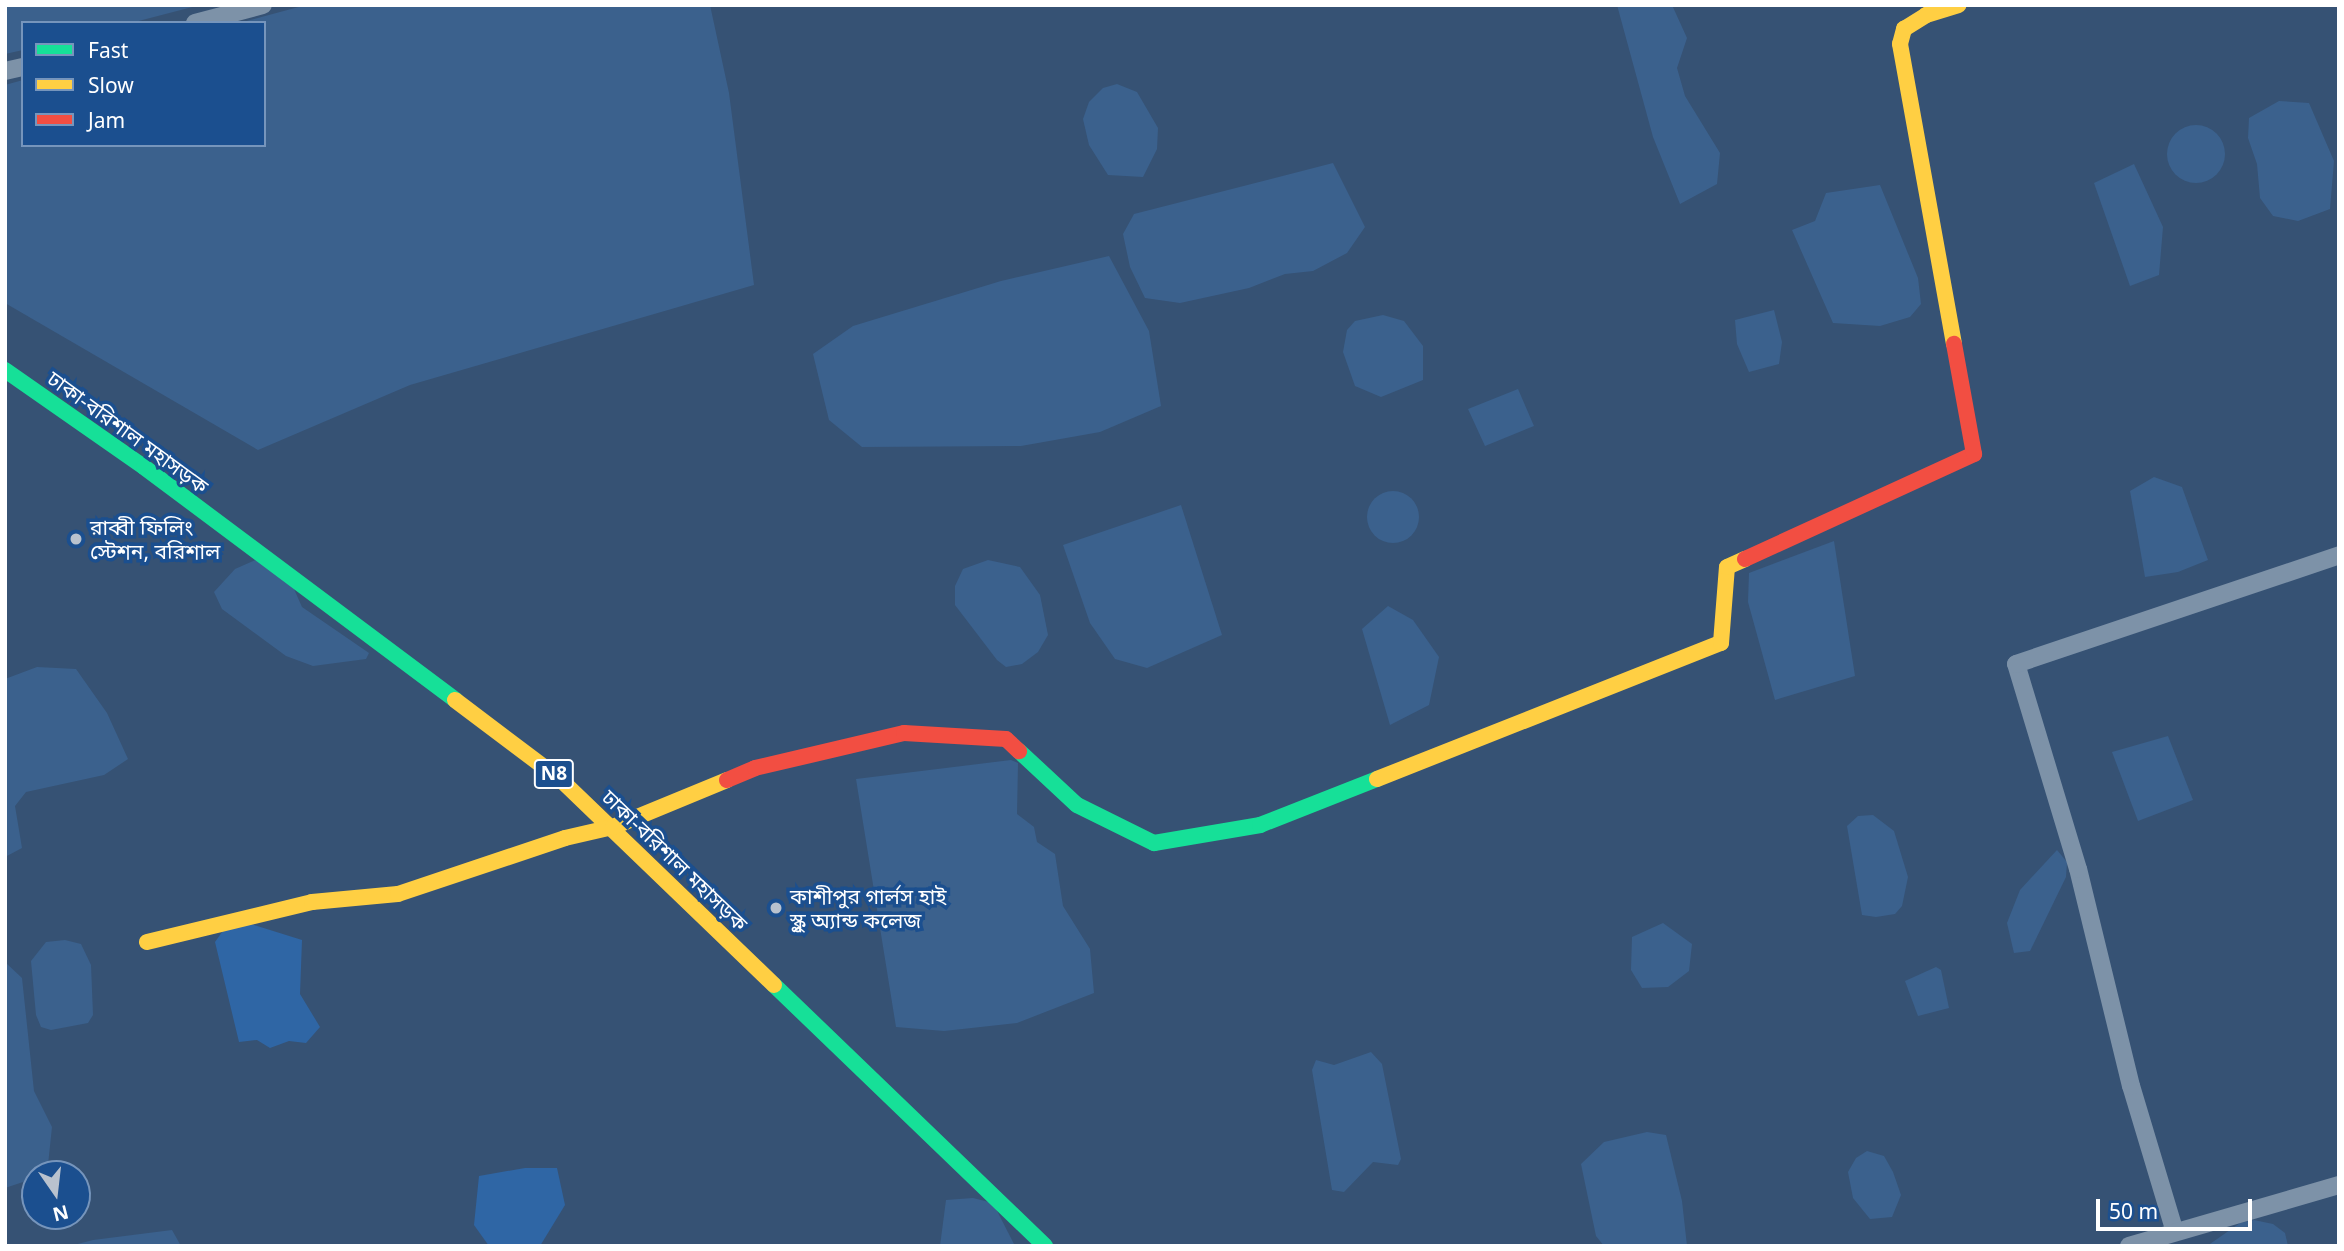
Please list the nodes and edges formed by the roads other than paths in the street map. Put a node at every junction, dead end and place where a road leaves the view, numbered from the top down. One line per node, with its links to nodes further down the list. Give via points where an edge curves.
1 (262, 5): 3 (street)
2 (1959, 5): 6 (main road, via 1904,29 1900,44 1974,454 1727,567 1721,643 1247,828 1154,843 1077,806 1006,739 904,733 755,768)
3 (202, 21)
4 (5, 370): 6 (main road, ঢাকা-বরিশাল মহাসড়ক / N8, via 144,467 560,779)
5 (2339, 555): 9 (street, via 2015,664 2078,869 2131,1086)
6 (612, 828): 7 (main road, via 565,838 398,894 312,902); 10 (main road, ঢাকা-বরিশাল মহাসড়ক / N8)
7 (147, 942)
8 (2339, 1185): 9 (street)
9 (2174, 1229): 11 (street)
10 (1045, 1246)
11 (2129, 1246)

